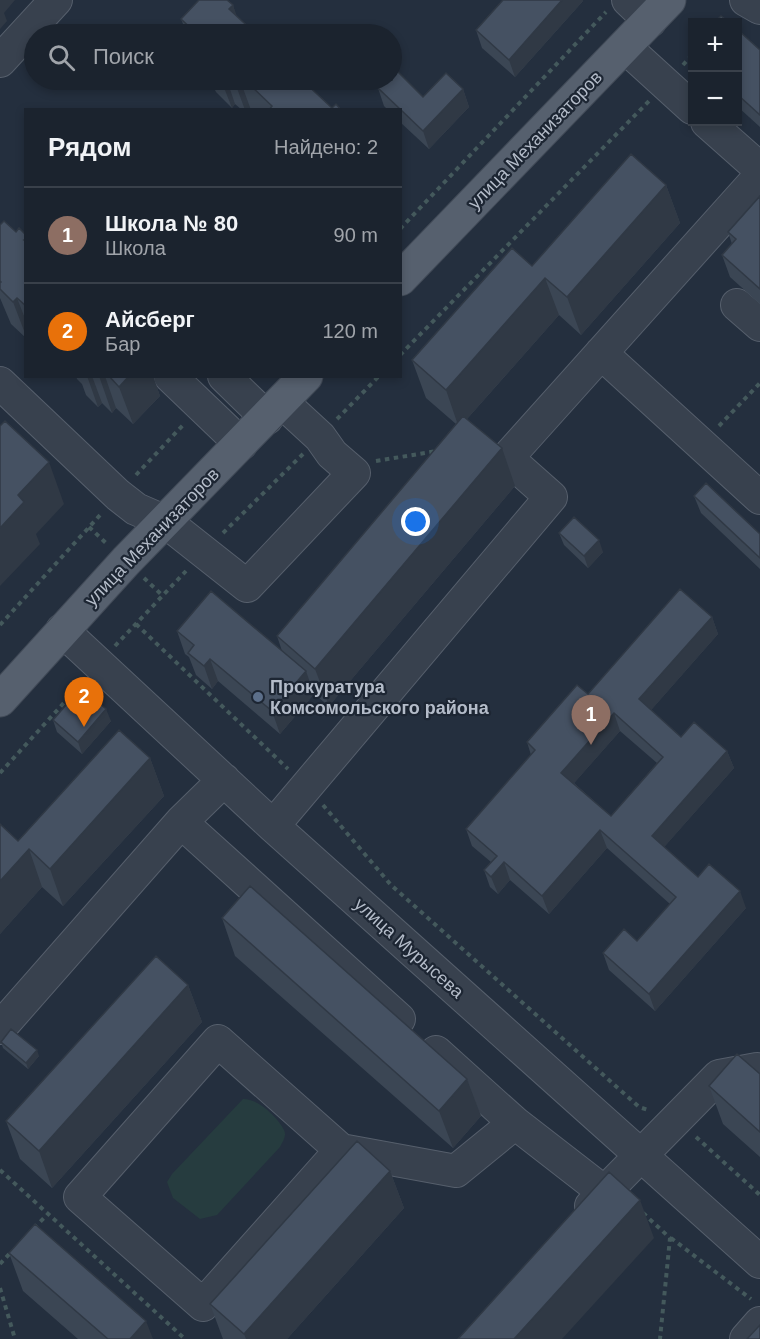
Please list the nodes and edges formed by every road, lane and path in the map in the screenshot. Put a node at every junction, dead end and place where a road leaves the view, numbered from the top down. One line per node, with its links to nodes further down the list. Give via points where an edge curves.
1 (56, 0): 5 (street)
2 (746, 0): 4 (street)
3 (640, 6): 7 (main road, улица Механизаторов); 15 (path)
4 (760, 8)
5 (34, 24)
6 (24, 35): 9 (street)
7 (625, 47): 10 (street); 16 (main road, улица Механизаторов)
8 (688, 60): 10 (path)
9 (0, 61)
10 (666, 84): 11 (street); 17 (path)
11 (688, 104)
12 (712, 126): 13 (street)
13 (760, 169)
14 (760, 176): 18 (street)
15 (402, 227)
16 (402, 277)
17 (402, 352)
18 (601, 353): 26 (street); 35 (street, via 507,458 551,497)
19 (172, 378): 25 (street)
20 (304, 378): 24 (main road, улица Механизаторов)
21 (236, 380): 24 (street)
22 (0, 383): 30 (street, via 118,495 136,509)
23 (760, 383): 26 (path)
24 (274, 410): 25 (main road, улица Механизаторов); 28 (street, via 320,436)
25 (242, 444): 30 (main road, улица Механизаторов)
26 (702, 445): 29 (street)
27 (442, 450): 28 (path)
28 (345, 466): 30 (street, via 354,473 247,586)
29 (760, 498)
30 (166, 522): 32 (main road, улица Механизаторов)
31 (136, 624): 35 (path)
32 (62, 630): 33 (main road, улица Механизаторов); 34 (street, улица Мурысева)
33 (0, 700)
34 (224, 780): 36 (street); 37 (street, улица Мурысева)
35 (306, 786): 37 (street); 40 (path, via 400,893 639,1107)
36 (181, 822): 38 (street); 41 (street)
37 (273, 826): 43 (street, улица Мурысева)
38 (0, 1028)
39 (760, 1071): 40 (street, via 719,1076)
40 (675, 1122): 43 (street); 46 (path, via 689,1130)
41 (515, 1123): 42 (street, via 456,1171); 45 (street)
42 (341, 1150): 42 (street, via 218,1041 80,1197 203,1305)
43 (639, 1155): 45 (street); 52 (street, улица Мурысева)
44 (0, 1170): 47 (path)
45 (607, 1188): 48 (street); 50 (path)
46 (760, 1195)
47 (48, 1214): 49 (path); 58 (path)
48 (572, 1226)
49 (32, 1230)
50 (670, 1238): 55 (path); 59 (path)
51 (16, 1247): 53 (path)
52 (760, 1262)
53 (0, 1264)
54 (0, 1288): 57 (path)
55 (760, 1306)
56 (760, 1323): 60 (street)
57 (15, 1339)
58 (185, 1339)
59 (660, 1339)
60 (746, 1339)

